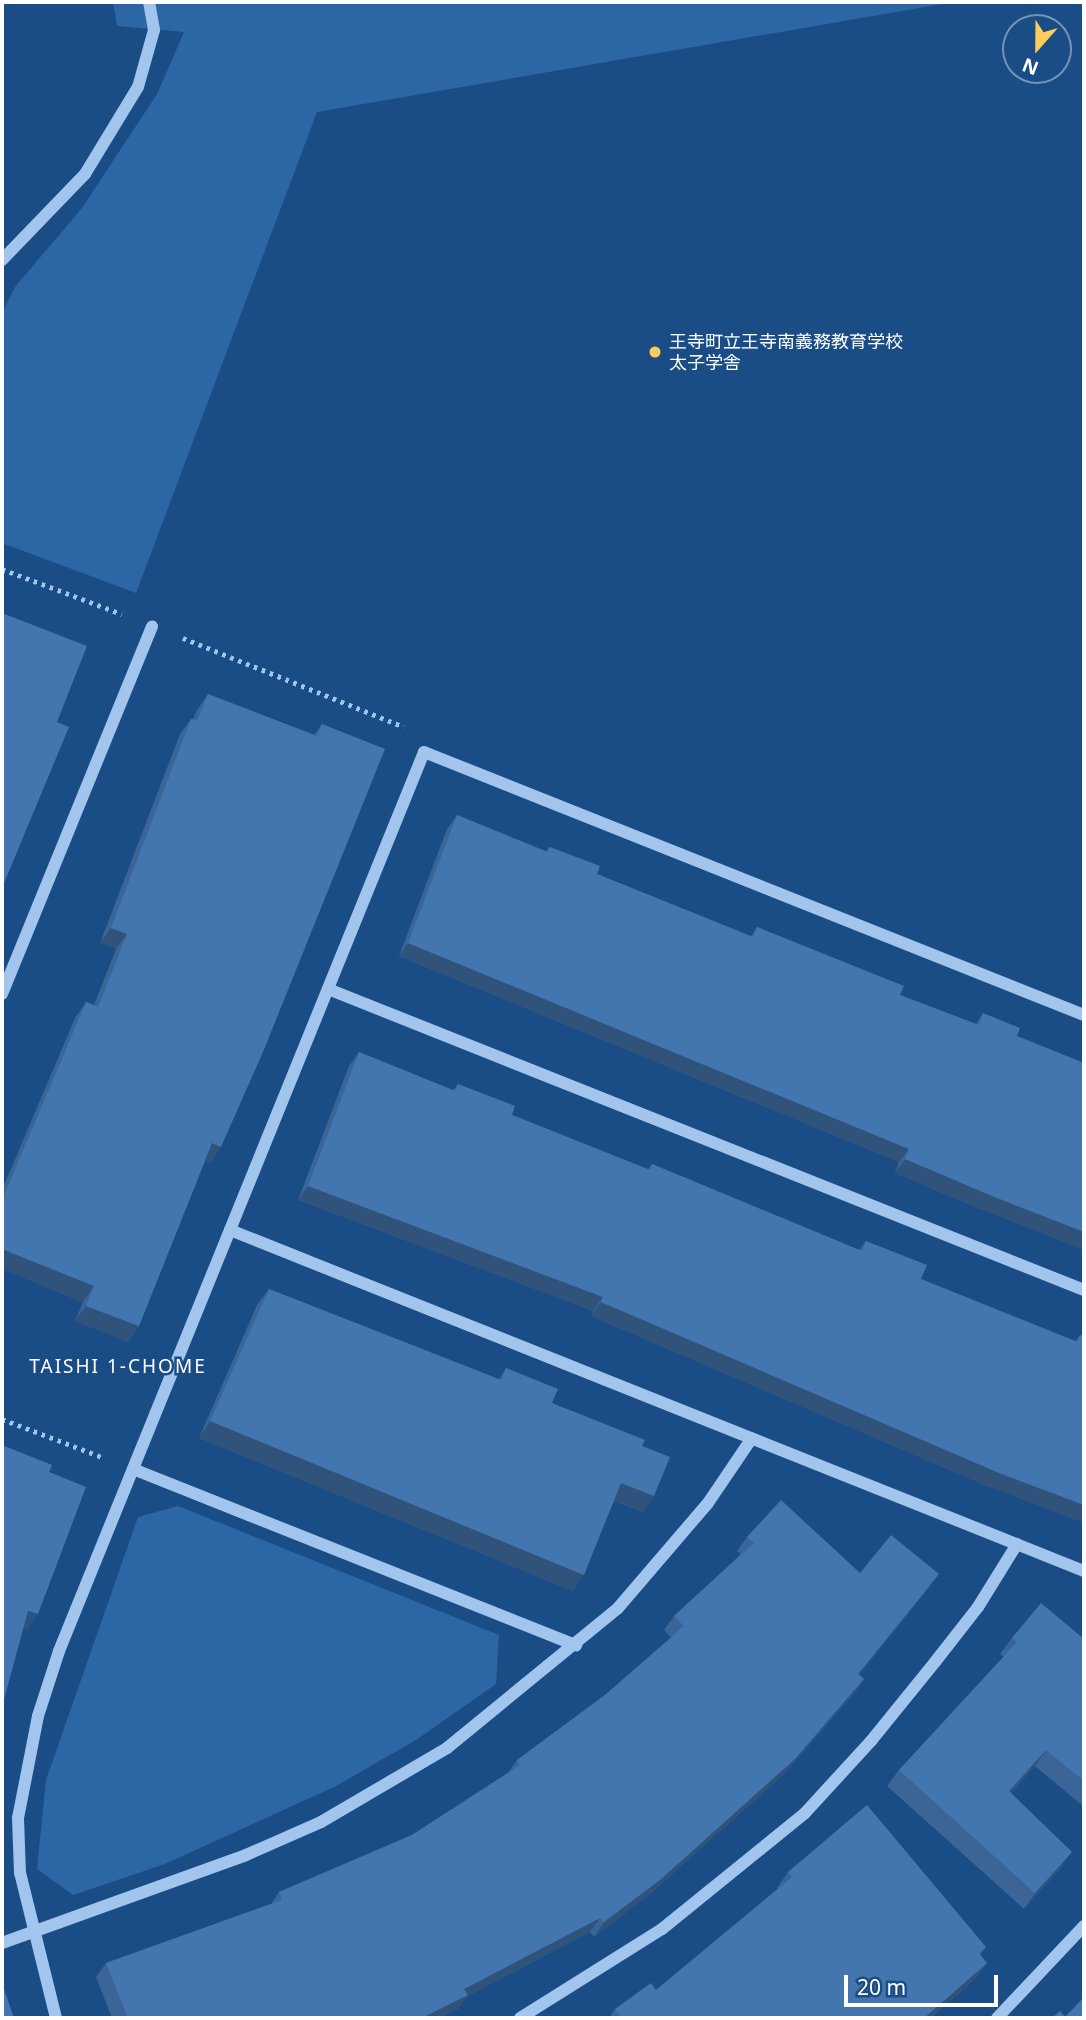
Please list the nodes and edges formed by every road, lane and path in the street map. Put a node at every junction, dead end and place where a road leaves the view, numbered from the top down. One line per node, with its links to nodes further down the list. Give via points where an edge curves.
1 (149, 2): 2 (street, via 154,30 138,87 85,174)
2 (2, 260)
3 (2, 569): 4 (path)
4 (152, 626): 5 (path); 7 (street)
5 (401, 723)
6 (328, 989): 8 (street, via 424,752); 9 (street); 10 (street)
7 (2, 994)
8 (1084, 1015)
9 (230, 1230): 12 (street); 13 (street)
10 (1084, 1290)
11 (2, 1419): 13 (path)
12 (752, 1438): 14 (street); 16 (street, via 659,1562)
13 (133, 1469): 16 (street); 18 (street, via 59,1651 25,1768 18,1818 20,1873)
14 (1017, 1544): 15 (street); 21 (street, via 944,1651 871,1741 804,1813 662,1929)
15 (1084, 1571)
16 (576, 1645): 18 (street, via 447,1748 321,1822 246,1855)
17 (1084, 1926): 22 (street)
18 (32, 1932): 19 (street); 20 (street)
19 (2, 1943)
20 (56, 2018)
21 (520, 2018)
22 (997, 2018)

